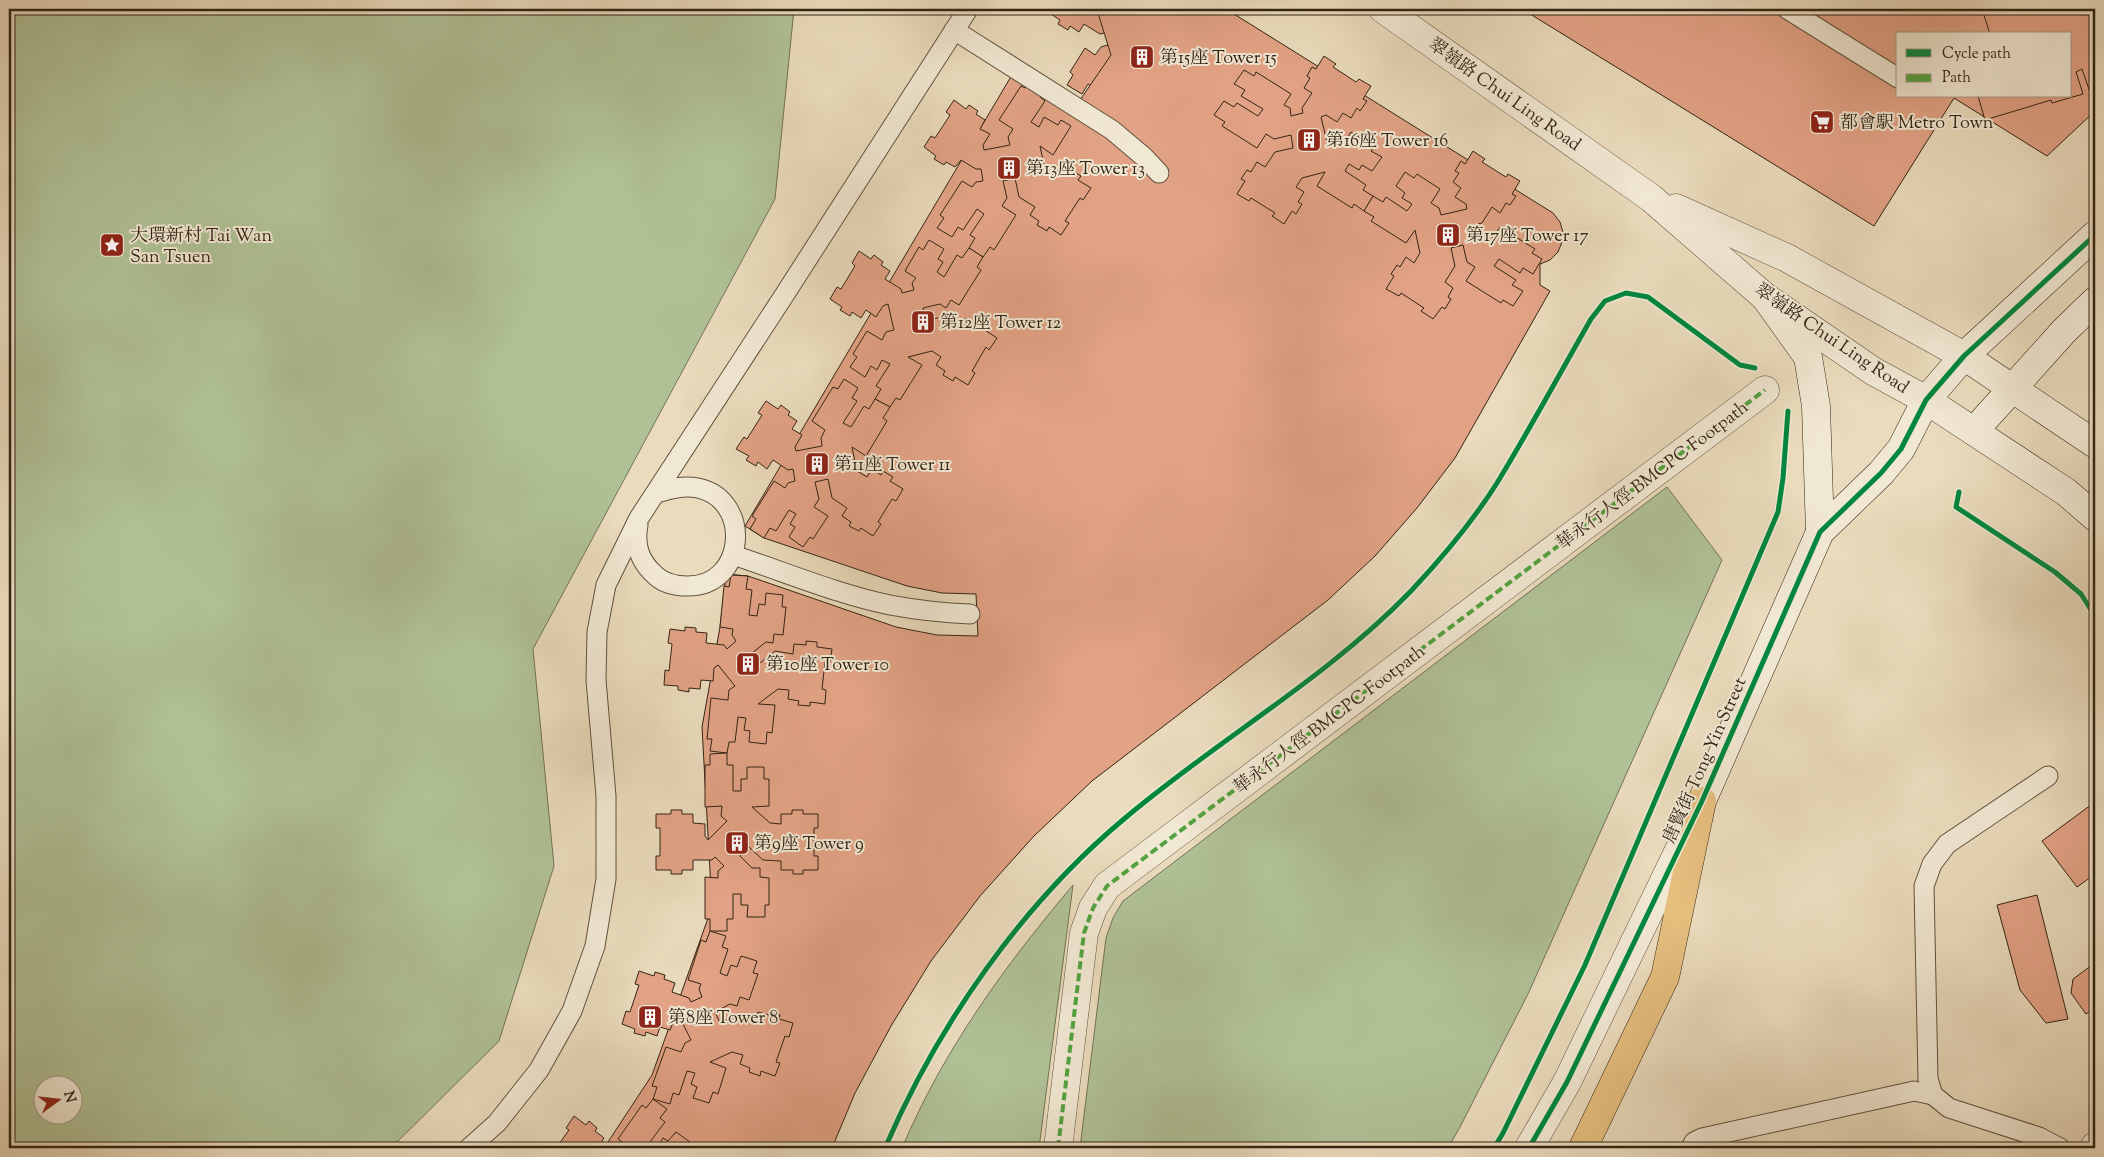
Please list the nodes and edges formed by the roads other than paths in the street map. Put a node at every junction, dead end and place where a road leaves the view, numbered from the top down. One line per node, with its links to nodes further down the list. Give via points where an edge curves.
1 (968, 9): 4 (lane)
2 (1383, 9): 7 (street, 翠嶺路 Chui Ling Road)
3 (1787, 9): 5 (lane)
4 (954, 30): 6 (lane, via 1112,130); 17 (lane)
5 (1896, 77)
6 (1159, 173)
7 (1651, 198): 9 (street, 翠嶺路 Chui Ling Road); 11 (street, 翠嶺路 Chui Ling Road, via 1787,258)
8 (2095, 235): 11 (street, 唐賢街 Tong Yin Street)
9 (1765, 297): 14 (street, 翠嶺路 Chui Ling Road, via 1873,370); 20 (street, via 1808,357 1816,406)
10 (2095, 301): 12 (street)
11 (1964, 356): 12 (street, 翠嶺路 Chui Ling Road); 14 (street, 唐賢街 Tong Yin Street)
12 (2012, 388): 15 (street); 16 (street, 翠嶺路 Chui Ling Road)
13 (1765, 390): 27 (street, 華永行人徑 BMCPC Footpath, via 1107,886 1093,908 1084,933)
14 (1926, 400): 15 (street, 翠嶺路 Chui Ling Road); 20 (street, 唐賢街 Tong Yin Street, via 1902,449)
15 (1974, 431): 19 (street, 翠嶺路 Chui Ling Road, via 2066,492)
16 (2095, 444)
17 (656, 493): 18 (lane); 21 (lane, via 681,486 698,488 714,495 726,506 734,522 737,538)
18 (639, 518): 21 (lane, via 636,537 639,554 661,581 677,586 695,586 711,581 724,570); 26 (lane, via 606,585 597,632 596,680 606,796 606,879 594,946 572,1011 539,1070 497,1123)
19 (2095, 518)
20 (1820, 532): 24 (street, 唐賢街 Tong Yin Street)
21 (733, 555): 22 (lane, via 888,605)
22 (970, 614)
23 (2048, 776): 25 (lane, via 1947,844 1932,864 1924,886 1928,1078)
24 (1702, 801): 28 (street, 唐賢街 Tong Yin Street, via 1568,1082); 29 (main road, via 1665,977)
25 (1933, 1095): 30 (lane, via 1914,1090 1702,1138); 31 (lane, via 1949,1108 2039,1137)
26 (469, 1148)
27 (1058, 1148)
28 (1529, 1148)
29 (1583, 1148)
30 (1691, 1148)
31 (2060, 1148)

